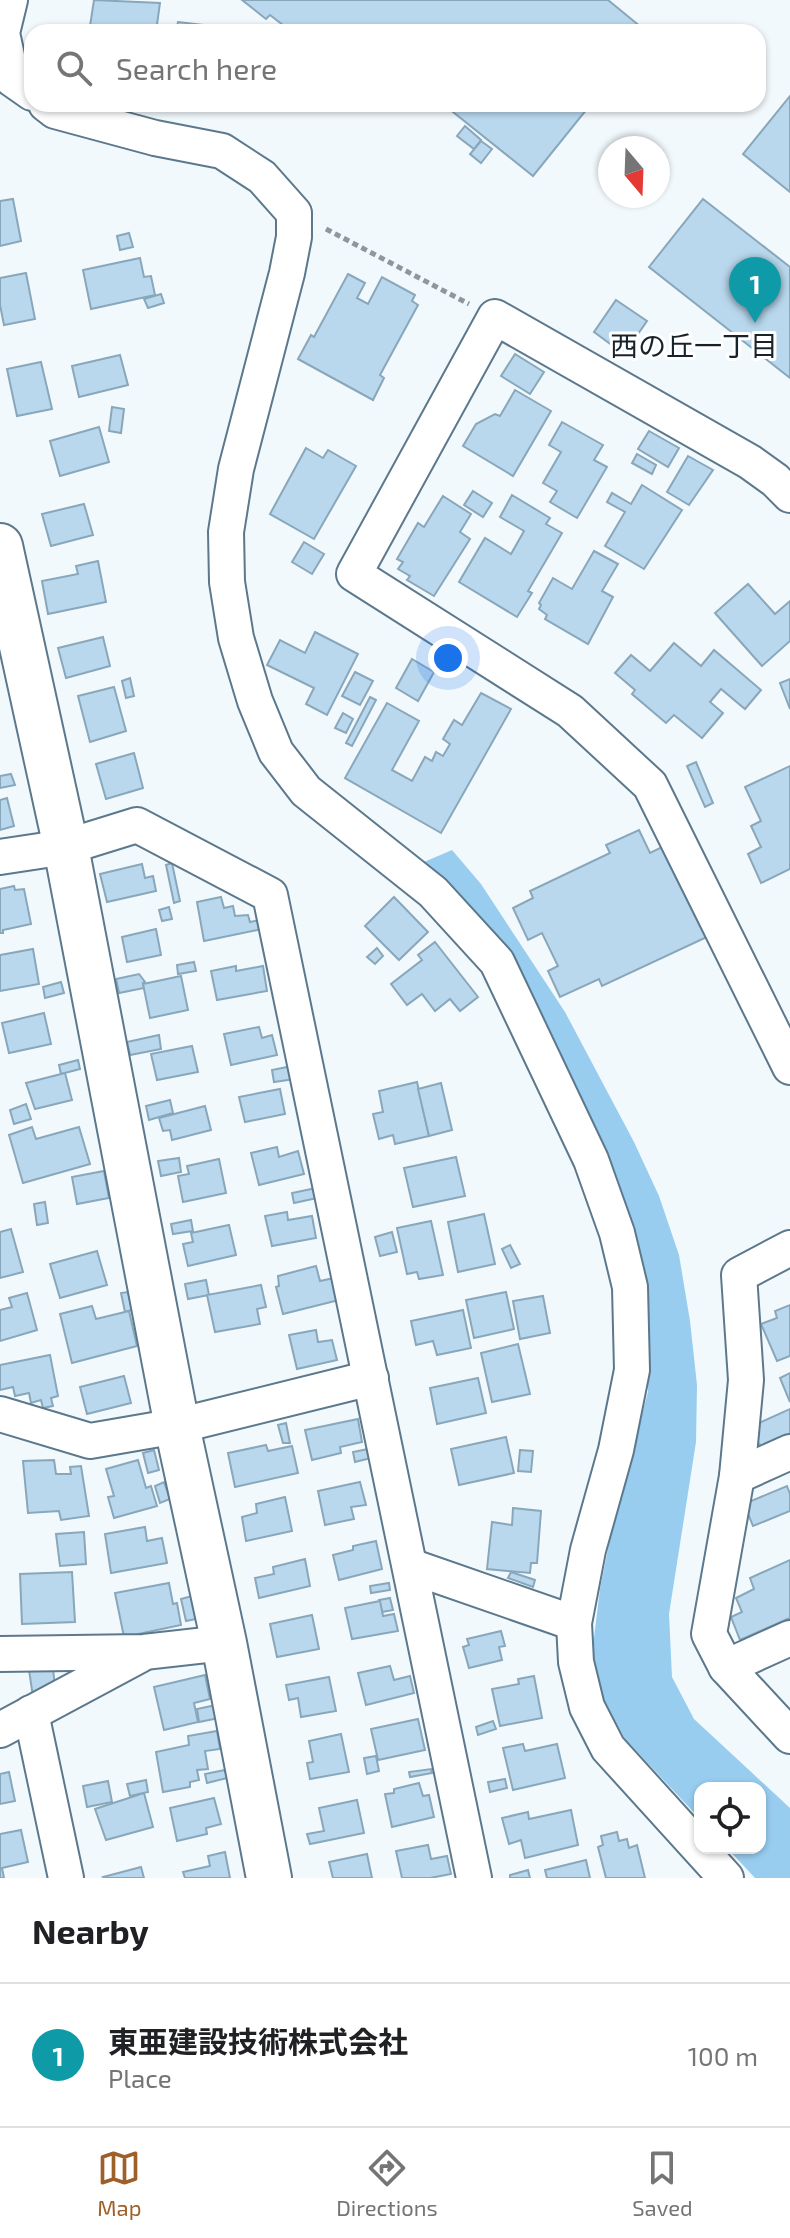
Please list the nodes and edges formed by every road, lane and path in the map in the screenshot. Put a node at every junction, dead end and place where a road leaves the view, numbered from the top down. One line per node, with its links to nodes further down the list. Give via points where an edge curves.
1 (10, 0): 2 (street, via 2,33 12,79)
2 (24, 87)
3 (59, 112): 4 (street, via 222,151 262,177)
4 (294, 213): 5 (path); 18 (street, via 287,273 236,469 226,532 236,638 276,752 306,791 433,892 497,962 591,1160 612,1218 630,1287 632,1370)
5 (495, 317): 6 (street, via 750,462); 10 (street, via 354,574 570,711 650,785)
6 (790, 495)
7 (0, 546): 8 (street)
8 (66, 847): 9 (street); 12 (street, via 137,825 270,895); 14 (street)
9 (0, 857)
10 (790, 1067)
11 (790, 1248): 16 (street, via 739,1275 746,1380)
12 (371, 1378): 14 (street); 17 (street)
13 (0, 1414): 14 (street, via 90,1441)
14 (177, 1426): 20 (street)
15 (790, 1452): 16 (street)
16 (737, 1476): 23 (street, via 709,1634)
17 (410, 1566): 18 (street); 29 (street)
18 (574, 1623): 30 (street, via 587,1707 608,1748)
19 (790, 1638): 23 (street)
20 (224, 1643): 21 (street); 28 (street)
21 (144, 1652): 22 (street); 24 (street)
22 (0, 1654)
23 (726, 1667): 26 (street)
24 (31, 1713): 25 (street); 27 (street)
25 (0, 1730)
26 (790, 1736)
27 (66, 1878)
28 (269, 1878)
29 (474, 1878)
30 (726, 1878)

